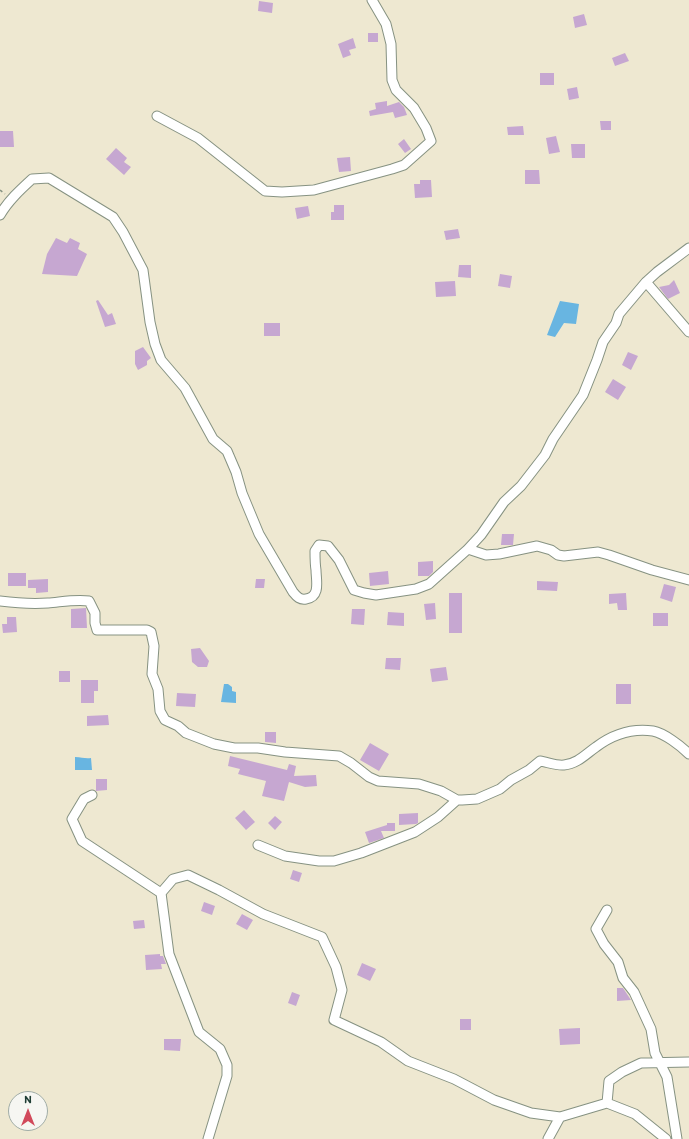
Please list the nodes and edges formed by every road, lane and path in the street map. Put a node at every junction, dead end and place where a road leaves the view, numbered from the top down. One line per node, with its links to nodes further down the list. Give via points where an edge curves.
1 (372, 0): 2 (street, via 386,24 392,80 396,90 414,108 431,141 404,165 314,190 265,191 198,138)
2 (157, 116)
3 (0, 215): 7 (street, via 32,179 49,178 113,218 143,270 150,322 161,360 185,388 213,439 226,450 259,534 297,597 310,598 316,593 318,586 315,551 319,546 328,546 339,560 354,590 376,595 416,589 429,584)
4 (689, 248): 5 (street)
5 (646, 282): 6 (street); 7 (street, via 619,314 603,342 583,395 545,455)
6 (689, 332)
7 (468, 549): 8 (street, via 486,555 537,546 564,556 598,552)
8 (689, 580)
9 (0, 601): 12 (street, via 89,601 96,613 97,630 151,632 154,646 152,674 158,689 160,711 165,720 186,733 214,744 234,748 339,756 352,763 369,778 420,784)
10 (689, 754): 12 (street, via 677,743 654,731 625,732 596,746 581,759 564,765 540,761 500,789 477,798)
11 (92, 795): 14 (street, via 84,799 72,819 82,841)
12 (457, 800): 13 (street, via 438,817 415,832 334,861 319,862 285,856)
13 (258, 845)
14 (161, 894): 19 (street, via 173,879 188,875 263,914 322,937 336,967 342,990 334,1020 381,1042 408,1061 454,1079 494,1100 531,1113); 20 (street, via 169,954 199,1032 220,1048 227,1065 227,1076)
15 (607, 910): 17 (street, via 596,929 618,962 622,978 634,992 651,1030 655,1053)
16 (689, 1062): 17 (street)
17 (660, 1063): 18 (street, via 641,1062 609,1081); 23 (street, via 667,1077)
18 (607, 1103): 19 (street); 22 (street, via 635,1114)
19 (560, 1117): 21 (street)
20 (208, 1139)
21 (548, 1139)
22 (666, 1139)
23 (676, 1139)

